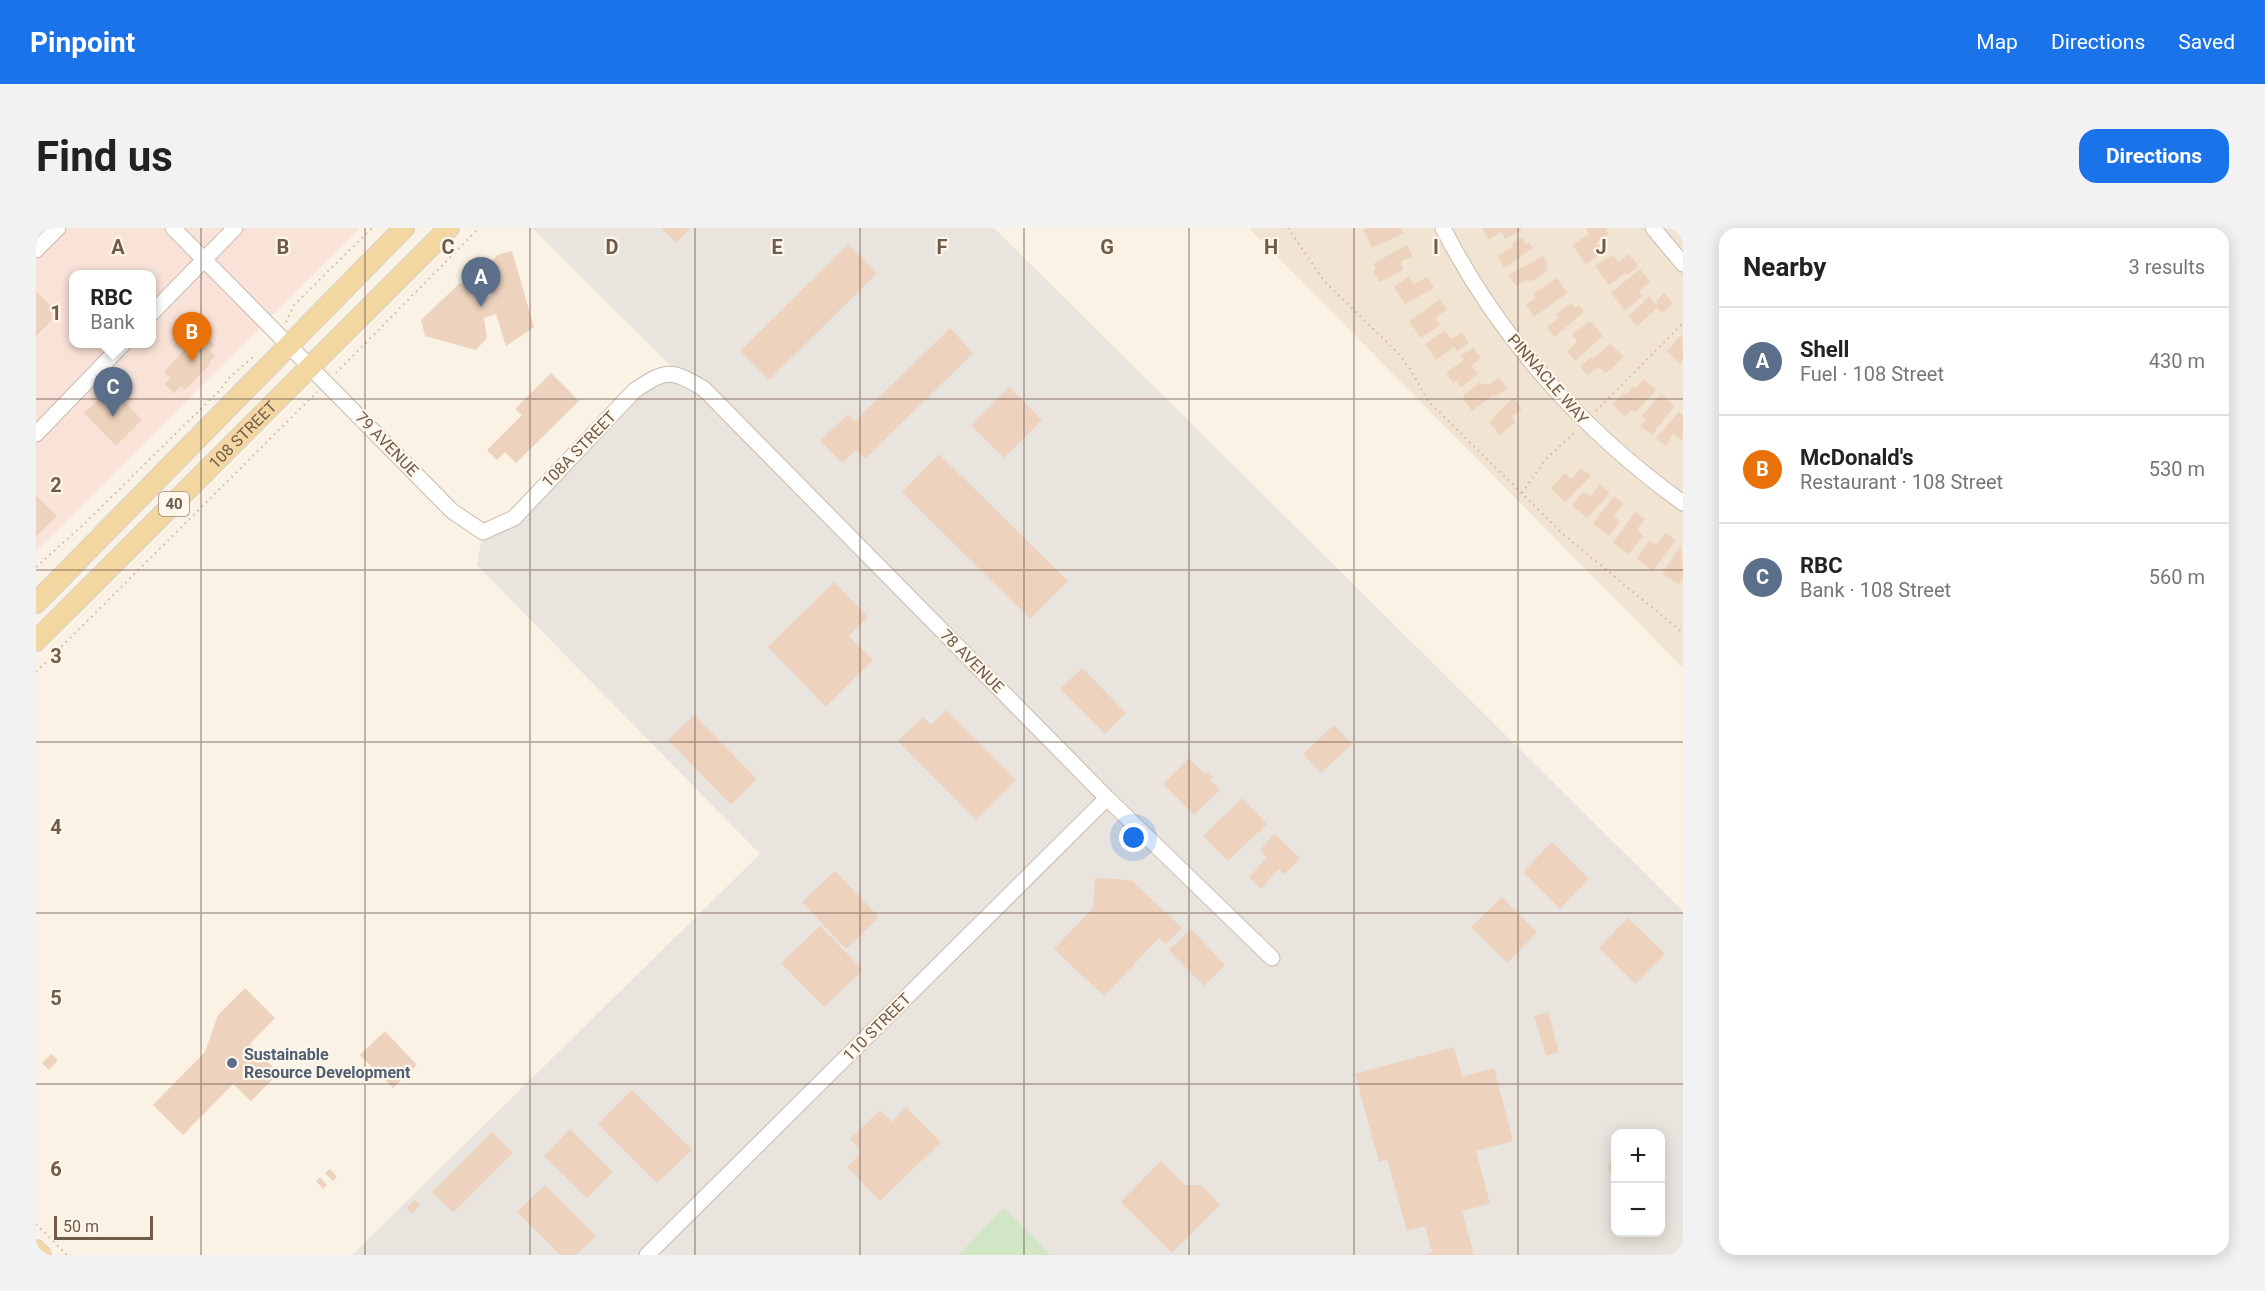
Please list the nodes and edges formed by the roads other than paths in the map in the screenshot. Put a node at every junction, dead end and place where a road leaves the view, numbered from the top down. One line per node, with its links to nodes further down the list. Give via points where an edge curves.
1 (58, 228): 8 (street)
2 (173, 228): 9 (street, 79 AVENUE)
3 (235, 228): 9 (street)
4 (404, 228): 12 (main road, 108 STREET / 40)
5 (449, 228): 14 (main road, 108 STREET / 40)
6 (1443, 228): 17 (street, PINNACLE WAY, via 1465,269 1516,345 1614,450)
7 (1653, 228): 10 (street)
8 (36, 250)
9 (204, 259): 11 (street); 12 (street, 79 AVENUE)
10 (1683, 264)
11 (156, 309)
12 (284, 340): 14 (street, 79 AVENUE); 19 (main road, 108 STREET / 40)
13 (119, 348): 16 (street)
14 (312, 366): 18 (street, 79 AVENUE, via 452,511 483,532); 20 (main road, 108 STREET / 40)
15 (667, 375): 18 (street, 108A STREET, via 657,375 634,391 514,518); 21 (street, 78 AVENUE, via 680,374 704,389)
16 (36, 434)
17 (1683, 503)
18 (492, 528)
19 (36, 603)
20 (36, 641)
21 (1107, 798): 22 (street, 78 AVENUE); 25 (street, 110 STREET)
22 (1272, 958)
23 (36, 1250): 24 (main road)
24 (41, 1255)
25 (647, 1255)

